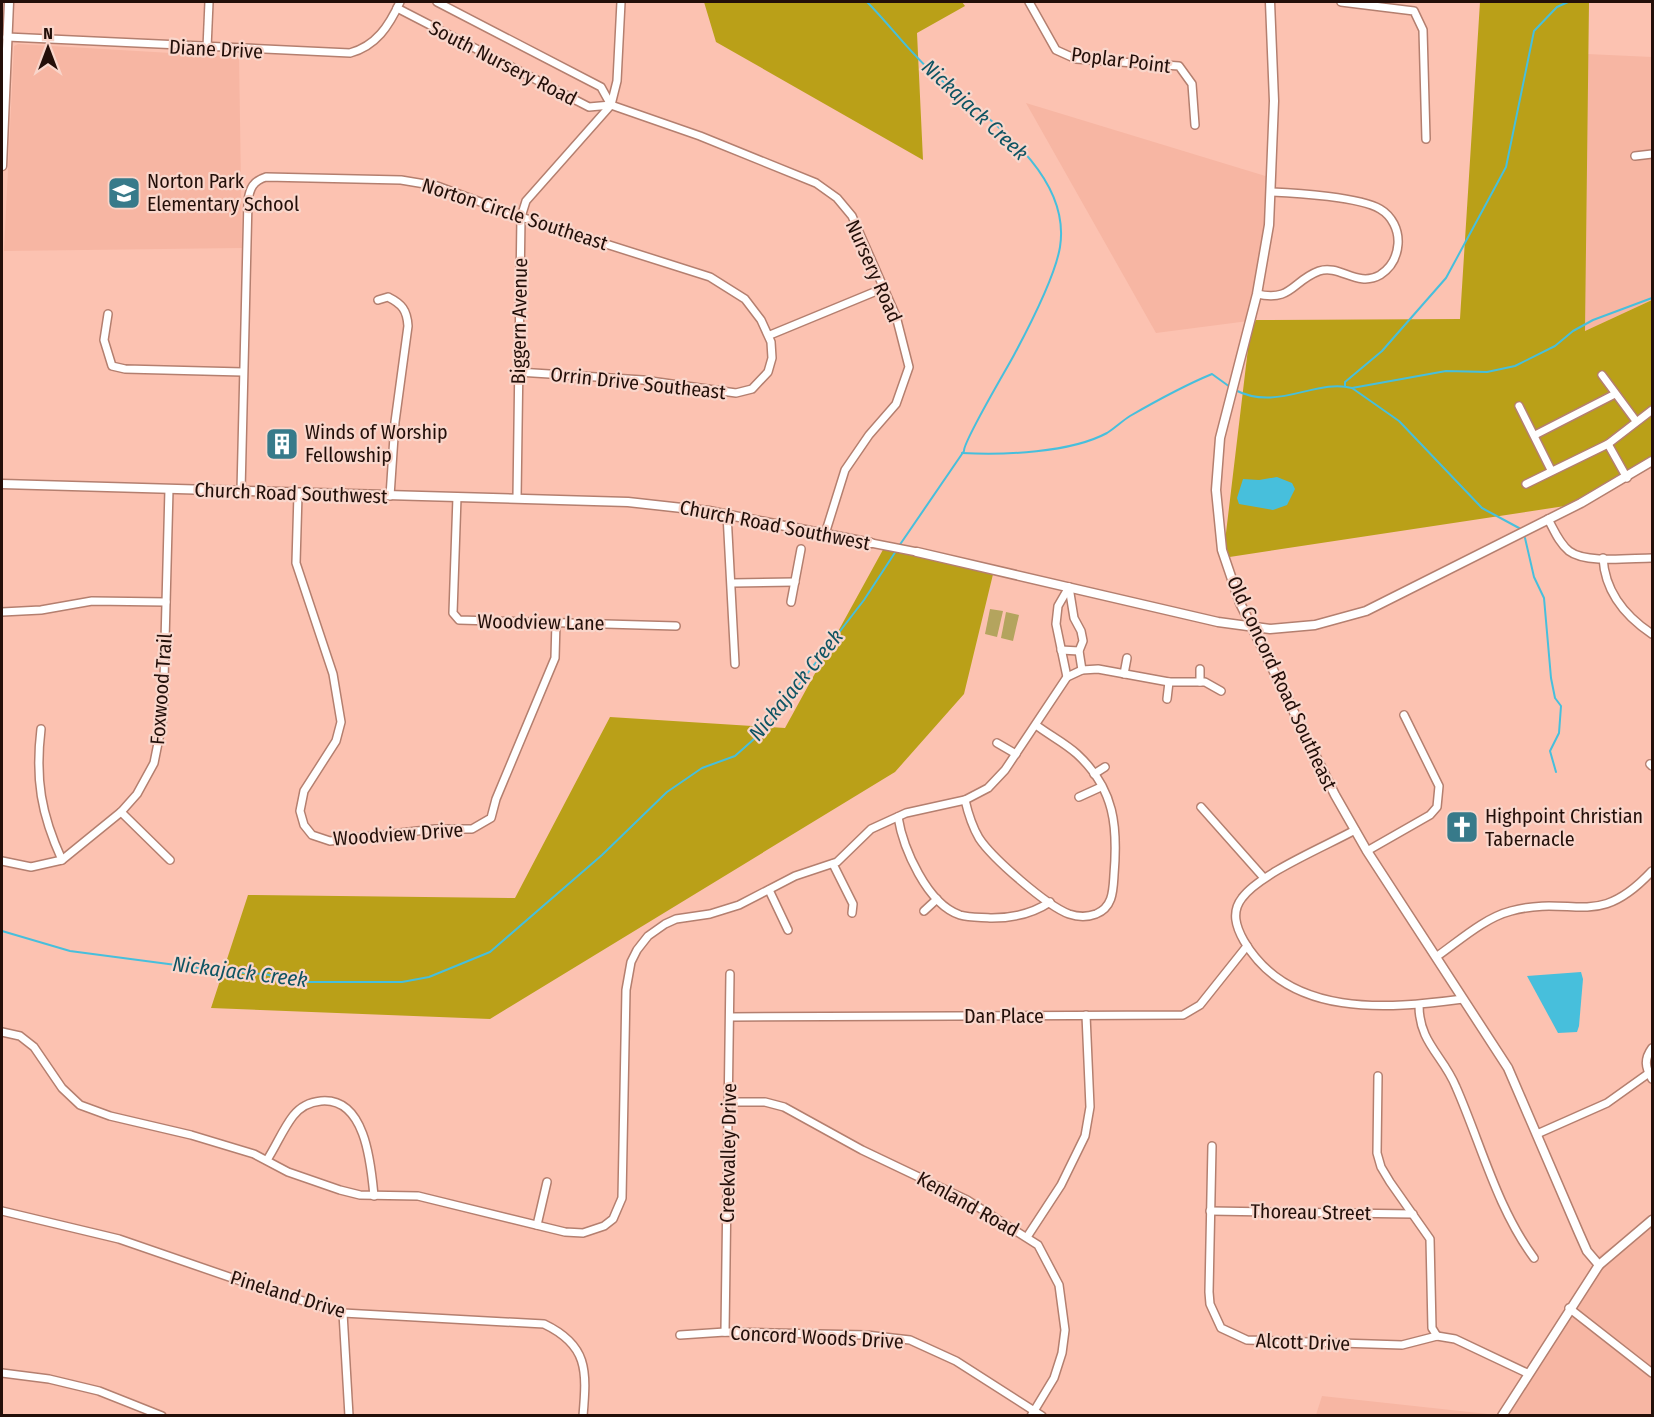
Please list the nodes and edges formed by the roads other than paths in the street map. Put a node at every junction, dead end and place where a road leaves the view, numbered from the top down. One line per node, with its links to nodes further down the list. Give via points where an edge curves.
1 (9, 2): 9 (street)
2 (209, 2): 10 (street)
3 (437, 2): 12 (street, via 601,87)
4 (621, 2): 12 (street, via 617,81)
5 (1029, 2): 13 (street, Poplar Point, via 1056,50 1076,59 1179,66 1192,84)
6 (1270, 2): 18 (street, Old Concord Road Southeast)
7 (1341, 2): 14 (street, via 1414,11 1423,30)
8 (398, 5): 10 (street, Diane Drive, via 377,39 350,53); 12 (street, South Nursery Road, via 589,107)
9 (7, 37): 10 (street, Diane Drive); 11 (street)
10 (207, 48)
11 (3, 103): 17 (street)
12 (611, 105): 19 (street, Biggern Avenue, via 526,201); 20 (street, Nursery Road, via 816,183 837,198 852,216)
13 (1196, 125)
14 (1426, 140)
15 (1653, 154): 16 (street)
16 (1635, 156)
17 (2, 166)
18 (1272, 192): 21 (street, Old Concord Road Southeast); 21 (street, via 1373,205 1391,218 1398,250 1388,269 1379,276 1357,279 1329,270 1318,272 1285,294)
19 (521, 217): 24 (street, Norton Circle Southeast, via 710,277 745,299); 25 (street, Norton Circle Southeast, via 419,182 259,179 251,187 248,200); 26 (street, Biggern Avenue)
20 (884, 288): 24 (street); 47 (street, Nursery Road, via 909,367 896,404 844,471)
21 (1257, 294): 61 (street, Old Concord Road Southeast, via 1228,404 1217,465 1217,514 1227,568)
22 (378, 300): 42 (street, via 388,297 400,303 408,326)
23 (108, 314): 25 (street, via 104,340 112,366)
24 (770, 335): 26 (street, Orrin Drive Southeast, via 772,358 768,372 752,389 736,393 643,380)
25 (243, 372): 40 (street, Norton Circle Southeast)
26 (518, 372): 44 (street, Biggern Avenue)
27 (1602, 375): 28 (street)
28 (1615, 394): 31 (street); 32 (street)
29 (1519, 406): 32 (street)
30 (1653, 410): 31 (street)
31 (1636, 421): 33 (street)
32 (1535, 435): 35 (street)
33 (1608, 444): 35 (street); 36 (street)
34 (1653, 461): 36 (street, Church Road Southwest)
35 (1551, 470): 38 (street)
36 (1627, 478): 46 (street, Church Road Southwest)
37 (2, 484): 39 (street, Church Road Southwest)
38 (1526, 484)
39 (169, 489): 40 (street, Church Road Southwest); 56 (street, Foxwood Trail)
40 (241, 491): 41 (street, Church Road Southwest)
41 (298, 494): 42 (street, Church Road Southwest); 59 (street, Woodview Drive, via 297,563 333,674 341,722 336,741 304,791 300,811 312,836 330,841 435,829 472,829 491,818 555,658)
42 (390, 496): 43 (street, Church Road Southwest)
43 (457, 497): 44 (street, Church Road Southwest); 59 (street, Woodview Lane, via 454,617 465,621)
44 (517, 498): 45 (street, Church Road Southwest, via 664,504)
45 (727, 514): 47 (street, Church Road Southwest); 54 (street)
46 (1548, 519): 51 (street, via 1566,549 1581,557); 61 (street, Church Road Southwest, via 1354,615 1315,625)
47 (825, 534): 48 (street, Church Road Southwest)
48 (871, 543): 50 (street, Church Road Southwest)
49 (801, 549): 53 (street)
50 (917, 552): 55 (street, Church Road Southwest)
51 (1603, 558): 52 (street); 62 (street, via 1617,602)
52 (1653, 558)
53 (795, 582): 54 (street); 57 (street)
54 (733, 583): 66 (street)
55 (1069, 587): 61 (street, Church Road Southwest); 63 (street, via 1058,606); 64 (street, via 1074,618 1082,631)
56 (166, 602): 58 (street, via 92,601); 86 (street, Foxwood Trail, via 163,718 158,750 148,776)
57 (791, 602)
58 (2, 612)
59 (556, 622): 60 (street, Woodview Lane)
60 (676, 626)
61 (1253, 628): 88 (street, Old Concord Road Southeast)
62 (1653, 634)
63 (1061, 650): 64 (street); 70 (street)
64 (1079, 651): 68 (street)
65 (1127, 658): 69 (street)
66 (735, 664)
67 (1200, 669): 72 (street)
68 (1082, 670): 69 (street); 70 (street)
69 (1124, 674): 71 (street)
70 (1067, 677): 76 (street)
71 (1169, 682): 72 (street); 74 (street)
72 (1200, 682): 73 (street)
73 (1221, 691)
74 (1167, 699)
75 (1404, 715): 89 (street, via 1439,786 1437,807 1430,815)
76 (1036, 725): 79 (street); 81 (street, via 1076,753)
77 (41, 729): 90 (street, via 39,793)
78 (997, 743): 79 (street)
79 (1016, 754): 84 (street, via 996,780)
80 (1105, 766): 81 (street)
81 (1094, 774): 82 (street)
82 (1101, 787): 83 (street); 98 (street, via 1116,826 1111,900 1096,914 1080,916 1064,912)
83 (1080, 797)
84 (965, 800): 87 (street); 98 (street, via 972,826 986,847)
85 (1201, 807): 95 (street)
86 (122, 812): 90 (street, Foxwood Trail); 91 (street)
87 (898, 817): 93 (street, via 871,829); 97 (street, via 906,849)
88 (1355, 831): 89 (street, Old Concord Road Southeast); 95 (street)
89 (1367, 851): 103 (street, Old Concord Road Southeast)
90 (62, 860): 92 (street, Foxwood Trail, via 31,867)
91 (170, 860)
92 (2, 861)
93 (833, 864): 96 (street, via 795,876); 100 (street, via 853,904)
94 (1653, 871): 103 (street, via 1624,898 1604,906 1527,908 1505,913)
95 (1264, 878): 102 (street, via 1241,899 1235,914)
96 (769, 890): 101 (street); 123 (street, via 739,905 676,919 648,936 631,962 626,990 622,1198 612,1218 594,1231 565,1232)
97 (937, 899): 98 (street, via 952,912 969,917 1016,916); 99 (street)
98 (1050, 902)
99 (924, 911)
100 (852, 913)
101 (788, 930)
102 (1247, 946): 106 (street, via 1275,976 1310,995 1362,1005); 107 (street, Dan Place, via 1200,1005 1183,1015)
103 (1436, 957): 105 (street, Old Concord Road Southeast)
104 (730, 974): 108 (street, Creekvalley Drive)
105 (1463, 999): 106 (street); 114 (street, Old Concord Road Southeast, via 1508,1068)
106 (1419, 1005): 125 (street, via 1419,1024 1455,1084 1515,1233)
107 (1086, 1015): 108 (street, Dan Place); 124 (street, via 1090,1107 1085,1136 1061,1185)
108 (730, 1017): 113 (street, Creekvalley Drive)
109 (2, 1032): 116 (street, via 20,1036 34,1047 62,1088 80,1105 203,1138)
110 (1653, 1048): 112 (street, via 1646,1065)
111 (1378, 1076): 121 (street, via 1377,1153 1381,1167)
112 (1651, 1076): 114 (street, via 1607,1102)
113 (728, 1102): 124 (street, Kenland Road, via 765,1102 783,1107 967,1200); 129 (street, Creekvalley Drive)
114 (1537, 1134): 126 (street, Old Concord Road Southeast, via 1587,1251)
115 (1212, 1146): 120 (street, Alcott Drive)
116 (267, 1160): 118 (street, via 288,1172 340,1190); 118 (street, via 293,1115 319,1101 339,1104 358,1123 366,1140)
117 (547, 1182): 123 (street)
118 (374, 1196): 123 (street, via 418,1196)
119 (2, 1211): 128 (street, Pineland Drive, via 119,1239)
120 (1210, 1211): 121 (street, Thoreau Street); 131 (street, Alcott Drive, via 1210,1304 1221,1328 1231,1334 1247,1340 1402,1345)
121 (1413, 1214): 131 (street, via 1430,1239 1432,1328)
122 (1653, 1220): 126 (street)
123 (537, 1225)
124 (1027, 1237): 135 (street, Kenland Road, via 1038,1245 1059,1285 1065,1330 1054,1378)
125 (1534, 1258)
126 (1599, 1265): 127 (street)
127 (1569, 1308): 133 (street); 134 (street)
128 (343, 1313): 137 (street); 138 (street, Pineland Drive, via 544,1324 570,1339 578,1350 583,1363)
129 (725, 1332): 130 (street, Concord Woods Drive); 135 (street, Concord Woods Drive, via 866,1335 910,1340 956,1361)
130 (680, 1335)
131 (1437, 1336): 133 (street, Alcott Drive, via 1468,1343)
132 (2, 1373): 136 (street, via 99,1390)
133 (1527, 1373): 140 (street)
134 (1653, 1373)
135 (1033, 1413): 139 (street, Concord Woods Drive)
136 (162, 1416)
137 (349, 1416)
138 (583, 1416)
139 (1042, 1416)
140 (1502, 1416)

